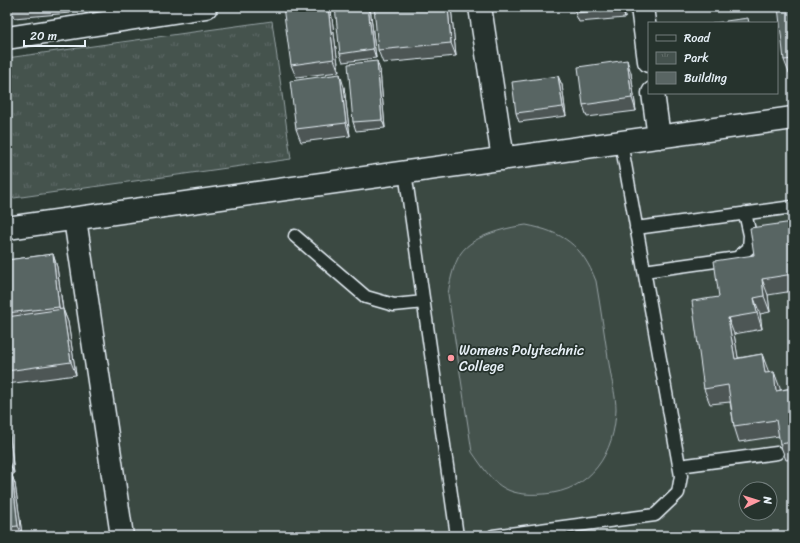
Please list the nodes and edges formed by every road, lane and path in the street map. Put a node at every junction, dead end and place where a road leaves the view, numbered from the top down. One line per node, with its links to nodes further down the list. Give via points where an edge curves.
1 (206, 7): 4 (street)
2 (480, 7): 10 (street)
3 (642, 7): 5 (street)
4 (7, 38)
5 (648, 53)
6 (653, 94): 8 (street)
7 (793, 118): 8 (street)
8 (659, 137): 9 (street)
9 (621, 142): 10 (street); 16 (lane)
10 (503, 159): 11 (street)
11 (406, 172): 14 (street); 19 (lane)
12 (793, 207): 13 (lane)
13 (745, 213): 16 (lane); 18 (lane, via 750,235 748,248 737,258)
14 (75, 219): 15 (street); 22 (street)
15 (7, 228)
16 (636, 228): 18 (lane)
17 (295, 236): 19 (lane, via 366,297 394,305)
18 (644, 272): 21 (lane)
19 (424, 302): 23 (lane)
20 (777, 454): 21 (lane)
21 (679, 466): 24 (lane, via 682,476 678,493 655,515)
22 (122, 536)
23 (457, 536)
24 (493, 536)

